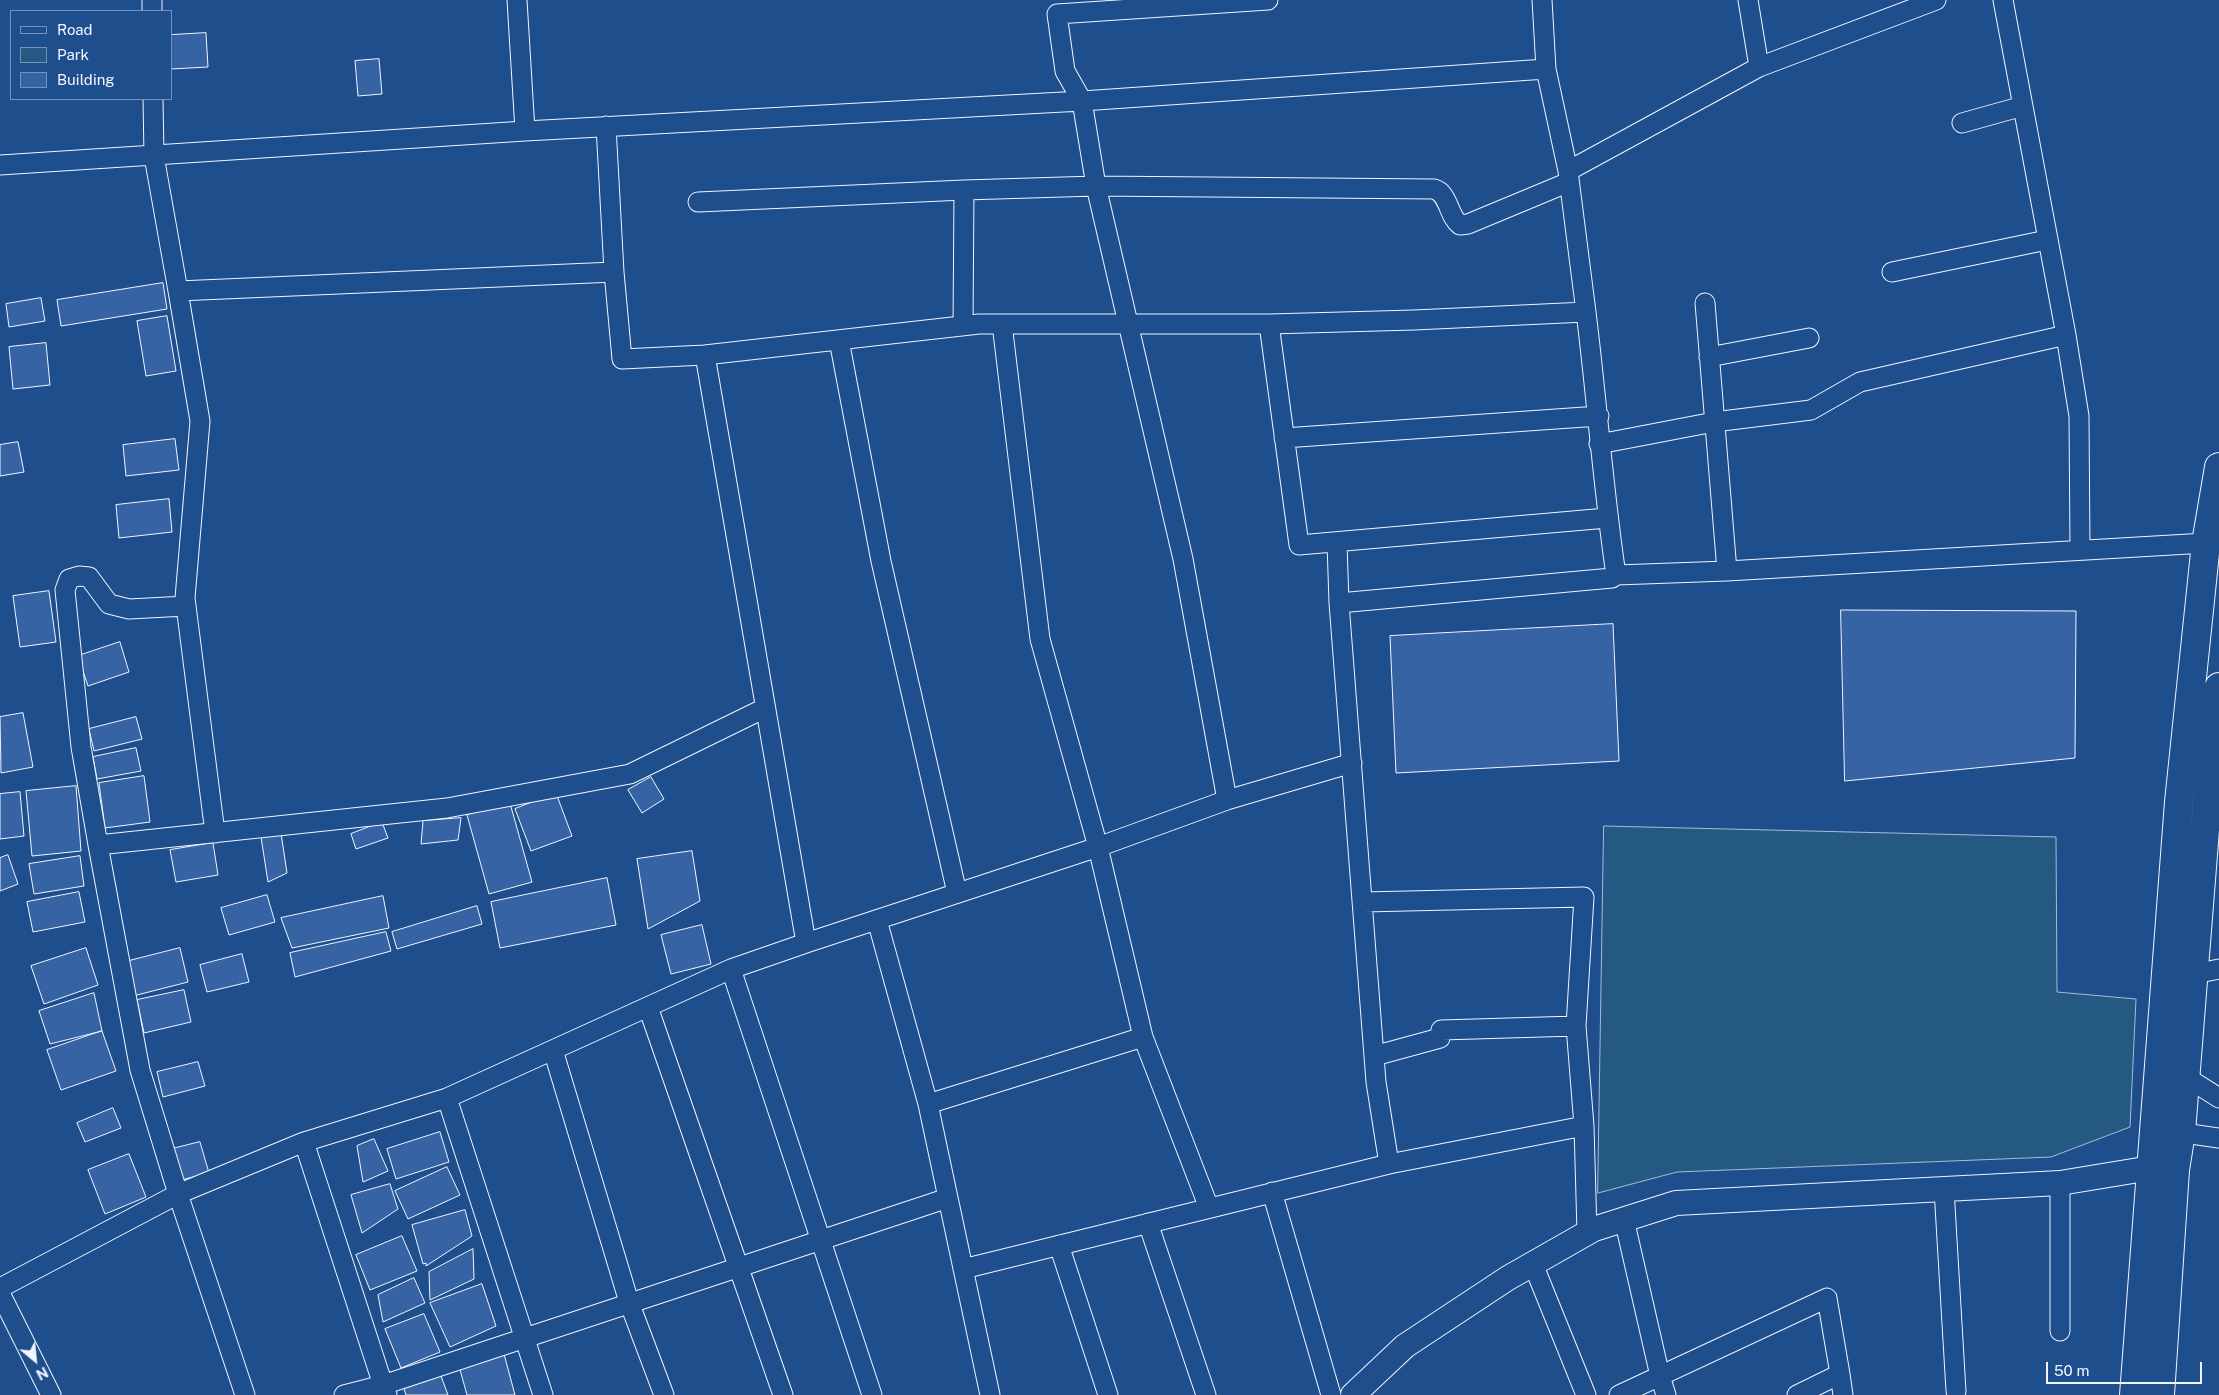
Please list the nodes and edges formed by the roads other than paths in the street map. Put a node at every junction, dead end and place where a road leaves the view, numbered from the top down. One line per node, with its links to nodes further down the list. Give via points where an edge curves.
1 (516, 0): 15 (street)
2 (1268, 0): 7 (street)
3 (1542, 0): 9 (street)
4 (1748, 0): 8 (street)
5 (2003, 0): 12 (street)
6 (1925, 2): 8 (street)
7 (1056, 7): 11 (street, via 1065,71)
8 (1759, 67): 18 (street)
9 (1546, 69): 11 (street); 18 (street)
10 (153, 100): 16 (street)
11 (1082, 101): 14 (street); 19 (street)
12 (2023, 106): 13 (street); 22 (street)
13 (1962, 123)
14 (606, 126): 15 (street); 23 (street)
15 (525, 131): 16 (street)
16 (154, 156): 17 (street); 25 (street)
17 (0, 165)
18 (1568, 176): 19 (street, via 1460,225 1453,220 1442,194 1434,189); 27 (street)
19 (1096, 186): 20 (street); 30 (street)
20 (964, 190): 21 (street); 31 (street)
21 (698, 202)
22 (2048, 240): 24 (street); 32 (street)
23 (614, 272): 25 (street); 35 (street, via 622,359)
24 (1892, 272)
25 (178, 291): 49 (street, via 200,421)
26 (1704, 303): 36 (street)
27 (1586, 312): 29 (street); 37 (street)
28 (1002, 324): 30 (street); 31 (street); 56 (street, via 1040,639)
29 (1269, 324): 30 (street); 39 (street)
30 (1128, 325): 53 (street, via 1183,560)
31 (963, 326): 34 (street)
32 (2066, 335): 38 (street, via 1860,382 1811,410); 45 (street, via 2079,416)
33 (1809, 338): 36 (street)
34 (839, 340): 35 (street); 58 (street, via 881,561)
35 (705, 355): 51 (street)
36 (1709, 357): 38 (street)
37 (1599, 416): 39 (street); 40 (street)
38 (1714, 422): 40 (street); 46 (street)
39 (1284, 438): 43 (street, via 1299,545)
40 (1599, 444): 42 (street)
41 (2219, 467): 44 (highway)
42 (1608, 518): 43 (street); 47 (street)
43 (1338, 543): 48 (street)
44 (2213, 544): 45 (street); 69 (highway, via 2179,802)
45 (2080, 550): 46 (street)
46 (1727, 571): 47 (street)
47 (1616, 576): 48 (street)
48 (1339, 603): 52 (street)
49 (186, 606): 54 (street); 55 (street, via 129,608 109,604 90,577 69,579 65,590 81,747)
50 (2219, 687): 57 (highway)
51 (765, 708): 54 (street, via 630,774 447,808); 61 (street)
52 (1352, 763): 53 (street); 59 (street)
53 (1227, 800): 56 (street)
54 (215, 832): 55 (street)
55 (98, 845): 84 (street, via 140,1070)
56 (1098, 847): 58 (street); 66 (street)
57 (2210, 868): 63 (highway)
58 (957, 893): 60 (street)
59 (1363, 902): 65 (street, via 1584,897); 68 (street)
60 (878, 920): 61 (street); 73 (street)
61 (806, 943): 62 (street)
62 (731, 969): 64 (street); 90 (street)
63 (2206, 972): 70 (highway)
64 (648, 1007): 67 (street); 93 (street)
65 (1576, 1026): 68 (street, via 1441,1030 1440,1038); 74 (street)
66 (1143, 1037): 73 (street); 86 (street)
67 (553, 1050): 71 (street); 97 (street)
68 (1374, 1056): 79 (street)
69 (2158, 1075): 70 (street); 75 (highway)
70 (2186, 1077): 72 (street); 76 (highway)
71 (447, 1098): 78 (street); 99 (street)
72 (2219, 1098)
73 (928, 1104): 85 (street)
74 (1584, 1126): 79 (street); 89 (street)
75 (2154, 1130): 76 (street); 80 (highway)
76 (2181, 1132): 77 (street); 80 (highway)
77 (2219, 1138)
78 (304, 1142): 84 (street); 102 (street)
79 (1389, 1164): 83 (street)
80 (2163, 1169): 81 (street); 121 (highway); 122 (highway)
81 (2060, 1183): 82 (street); 98 (street)
82 (1944, 1189): 87 (street, via 1676,1203); 103 (street)
83 (1272, 1192): 86 (street); 115 (street)
84 (178, 1194): 95 (street); 106 (street)
85 (948, 1198): 90 (street); 94 (street)
86 (1209, 1208): 88 (street)
87 (1624, 1219): 89 (street); 101 (street)
88 (1148, 1223): 91 (street); 114 (street)
89 (1587, 1233): 92 (street)
90 (821, 1239): 93 (street); 111 (street)
91 (1059, 1245): 94 (street); 113 (street)
92 (1533, 1264): 104 (street, via 1405,1346); 116 (street)
93 (738, 1267): 97 (street); 110 (street)
94 (963, 1268): 112 (street)
95 (0, 1288)
96 (0, 1293): 105 (street)
97 (629, 1302): 99 (street); 109 (street)
98 (2060, 1331)
99 (526, 1338): 102 (street); 108 (street)
100 (1840, 1374): 101 (street, via 1827,1298); 119 (street); 120 (street)
101 (1660, 1376): 117 (street); 118 (street)
102 (385, 1390): 107 (street)
103 (1956, 1391)
104 (1357, 1393)
105 (50, 1395)
106 (245, 1395)
107 (344, 1395)
108 (544, 1395)
109 (664, 1395)
110 (783, 1395)
111 (872, 1395)
112 (990, 1395)
113 (1108, 1395)
114 (1206, 1395)
115 (1331, 1395)
116 (1586, 1395)
117 (1620, 1395)
118 (1666, 1395)
119 (1797, 1395)
120 (1843, 1395)
121 (2134, 1395)
122 (2160, 1395)

